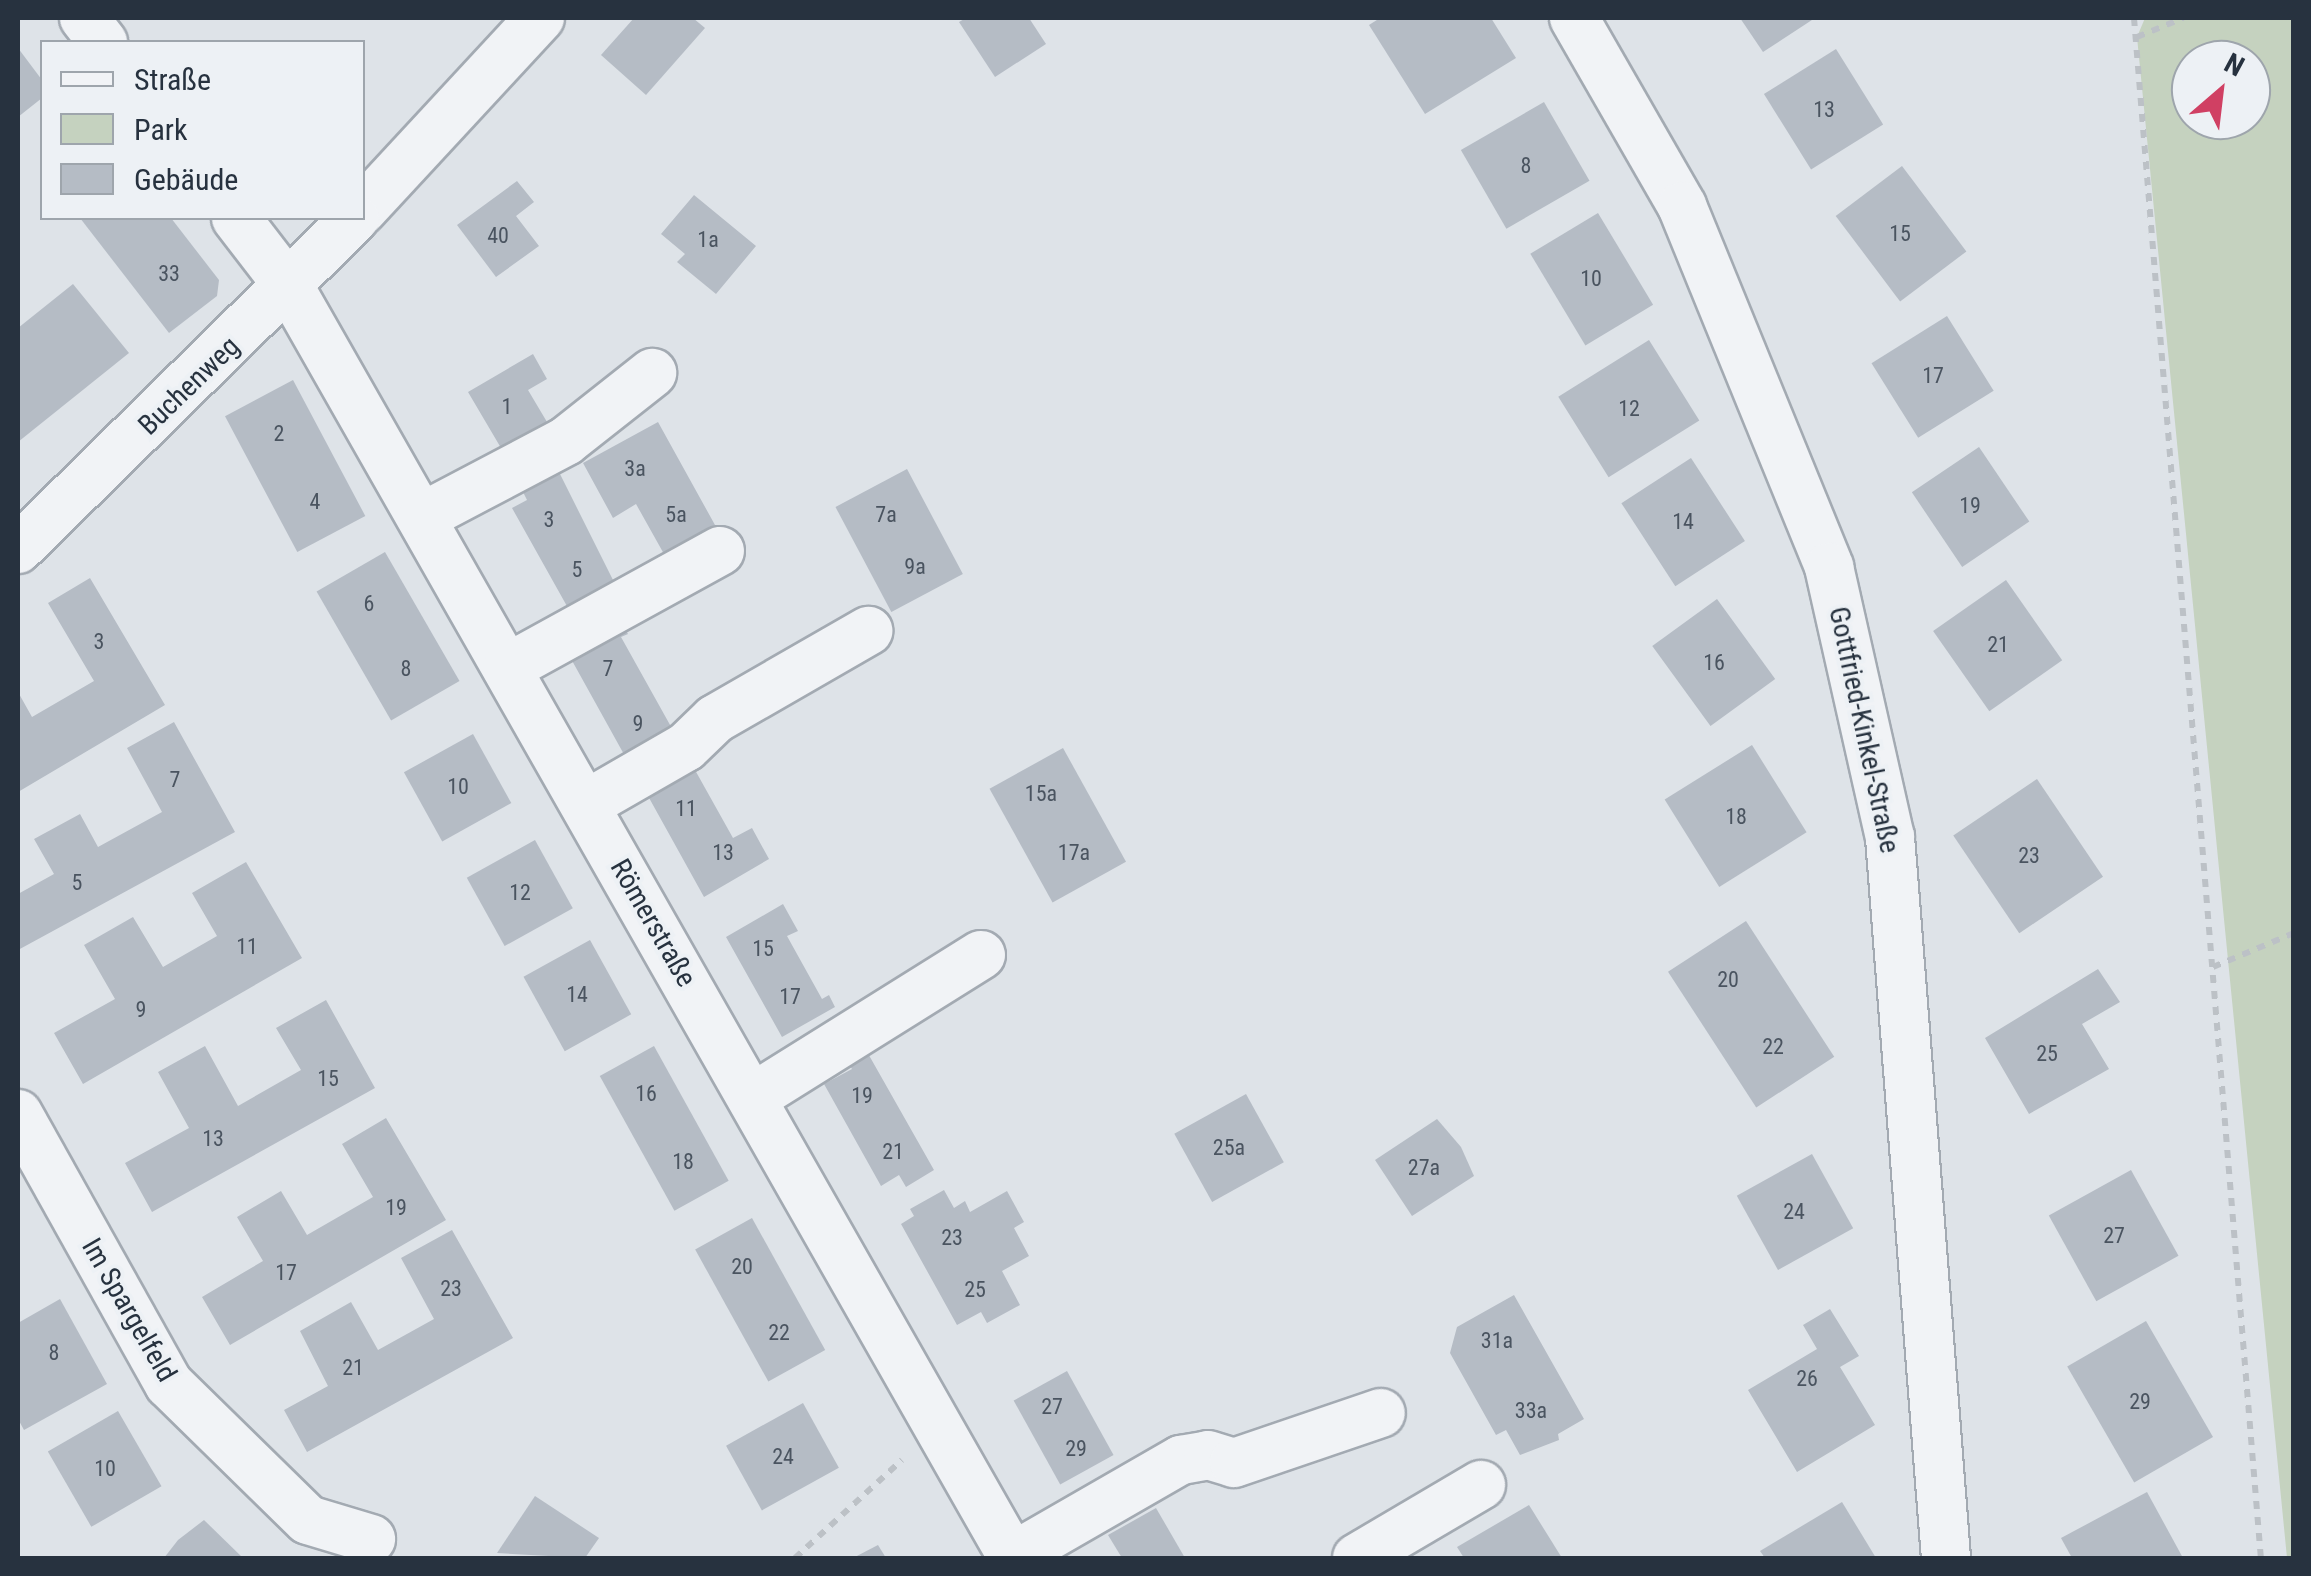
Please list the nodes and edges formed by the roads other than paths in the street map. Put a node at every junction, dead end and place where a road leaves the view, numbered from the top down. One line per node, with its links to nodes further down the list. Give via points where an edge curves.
1 (84, 18): 4 (street)
2 (540, 18): 5 (street)
3 (1574, 18): 24 (street, Gottfried-Kinkel-Straße, via 1682,206 1830,566 1890,836)
4 (101, 40)
5 (365, 207)
6 (238, 220): 8 (street, Römerstraße)
7 (354, 220): 8 (street, Buchenweg)
8 (290, 288): 10 (street, Römerstraße); 11 (street, Buchenweg)
9 (652, 373): 10 (street, via 566,440)
10 (422, 517): 14 (street, Römerstraße)
11 (18, 550)
12 (720, 551): 14 (street)
13 (868, 631): 15 (street, via 715,719 686,748)
14 (507, 668): 15 (street, Römerstraße)
15 (586, 805): 17 (street, Römerstraße)
16 (981, 955): 17 (street)
17 (752, 1098): 22 (street, Römerstraße)
18 (18, 1114): 21 (street, Im Spargelfeld, via 169,1384 308,1520)
19 (1381, 1413): 22 (street, via 1234,1463 1208,1455 1181,1460)
20 (1481, 1485): 23 (street)
21 (372, 1539)
22 (1012, 1558)
23 (1358, 1558)
24 (1946, 1558)

